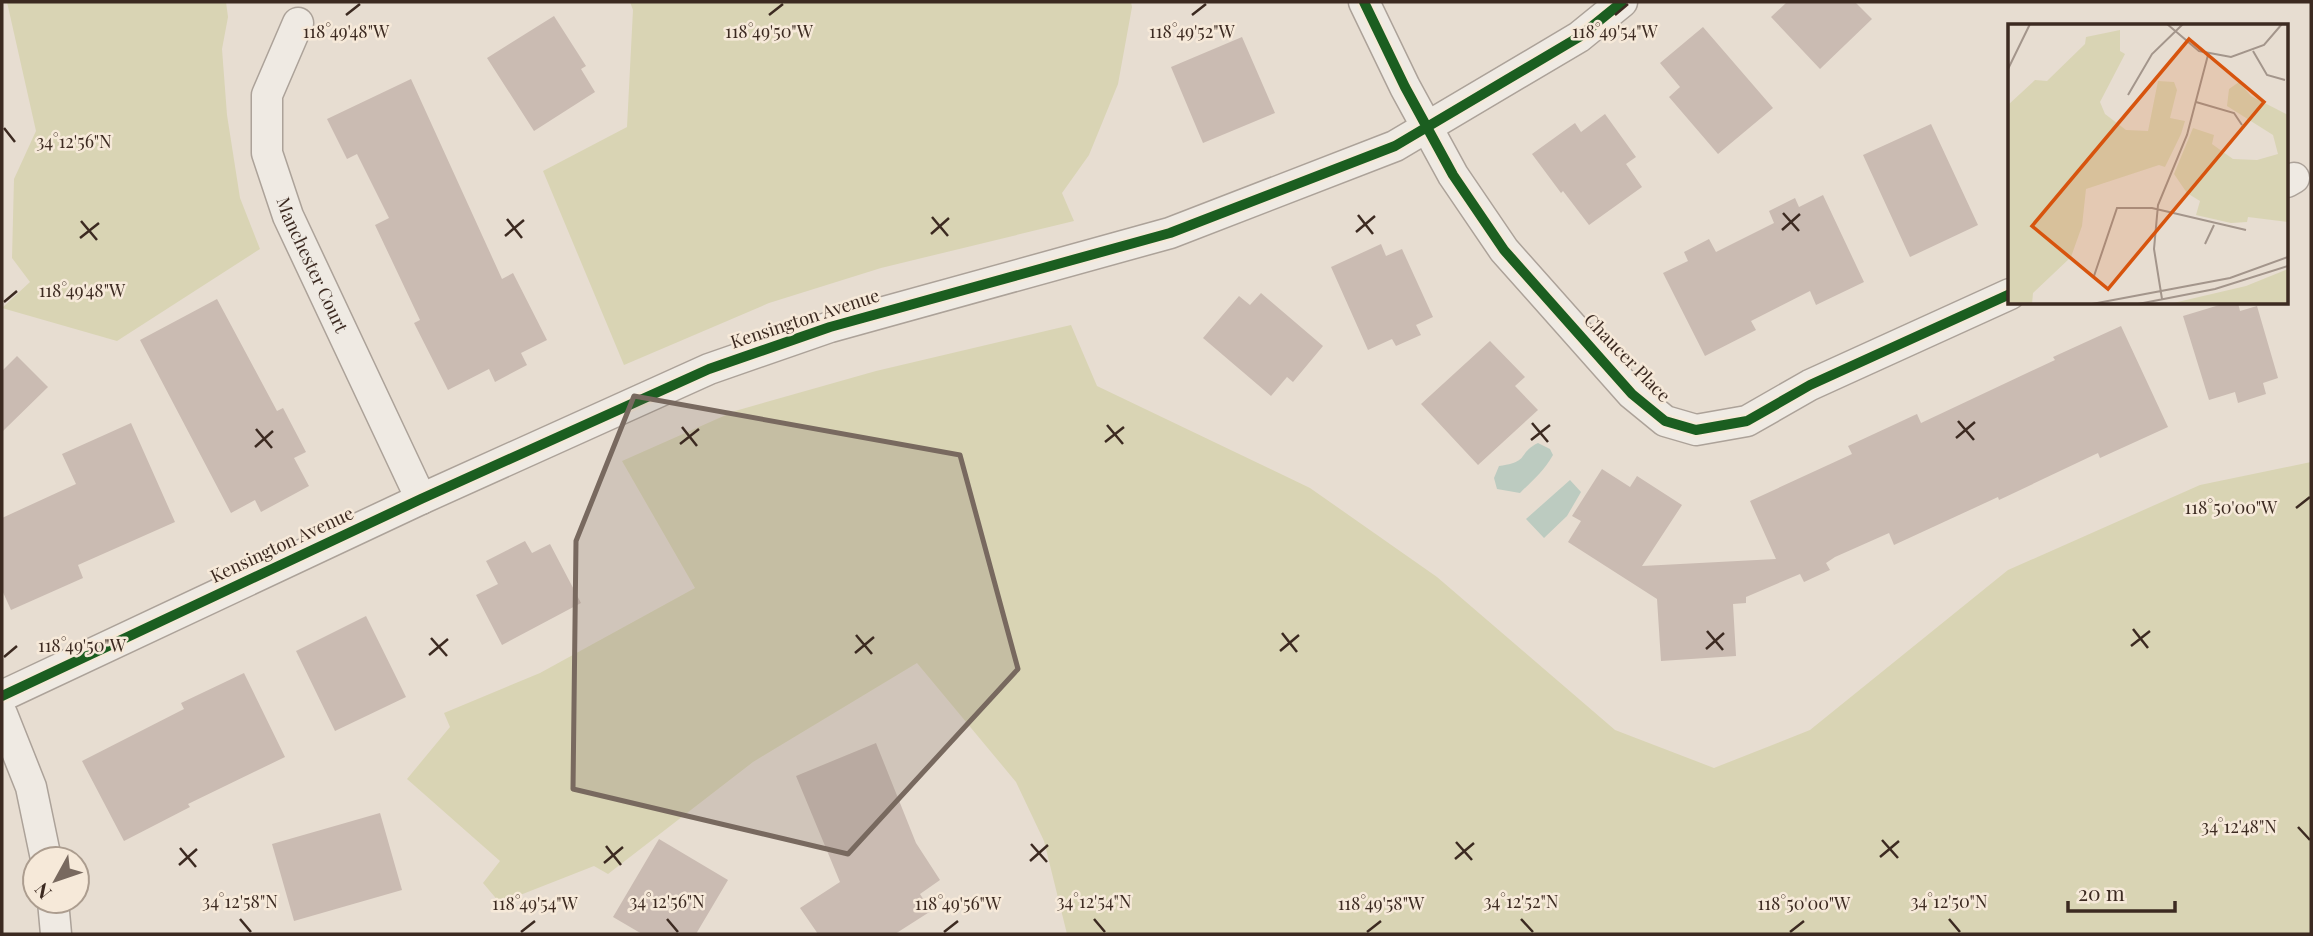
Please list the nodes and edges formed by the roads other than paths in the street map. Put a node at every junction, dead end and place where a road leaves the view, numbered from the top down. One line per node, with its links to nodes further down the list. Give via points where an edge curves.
1 (1364, 2): 4 (street, Chaucer Place)
2 (1622, 2): 4 (street, Kensington Avenue, via 1579,37)
3 (298, 23): 6 (street, Manchester Court, via 267,94 267,153 288,216)
4 (1428, 127): 5 (street, Chaucer Place, via 1452,175 1504,250 1552,305 1632,394 1665,421 1696,430 1747,421 1810,385); 6 (street, Kensington Avenue, via 1395,146 1170,233 830,327 709,369)
5 (2008, 295)
6 (421, 499): 7 (street, Kensington Avenue)
7 (2, 696)
8 (2, 714): 9 (street, via 30,787)
9 (43, 845)
10 (54, 915): 11 (street)
11 (56, 934)

